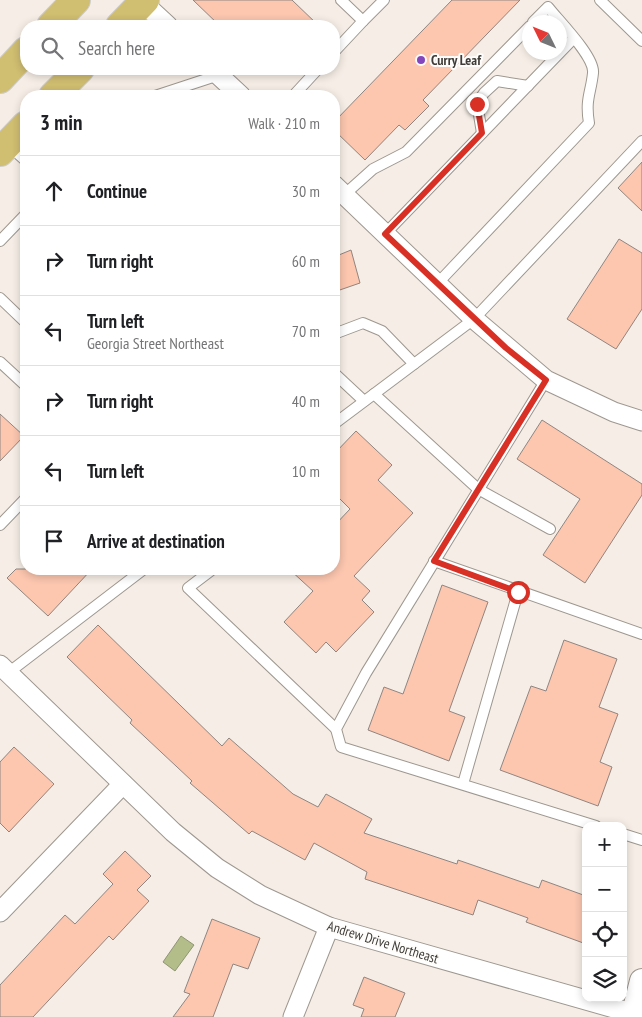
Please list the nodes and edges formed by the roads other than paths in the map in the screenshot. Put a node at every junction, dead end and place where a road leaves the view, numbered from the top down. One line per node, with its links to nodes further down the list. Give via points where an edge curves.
1 (76, 0): 8 (main road)
2 (341, 0): 11 (lane)
3 (384, 0): 11 (lane)
4 (600, 0): 14 (lane)
5 (143, 1): 9 (main road); 10 (street)
6 (548, 4): 7 (lane); 13 (lane)
7 (539, 15)
8 (57, 20)
9 (126, 20)
10 (162, 20)
11 (363, 21): 15 (lane)
12 (522, 34): 31 (lane, via 406,152)
13 (573, 39): 22 (lane); 36 (lane, via 589,58 594,72 588,91 589,122)
14 (642, 41)
15 (340, 46)
16 (20, 57): 21 (main road)
17 (74, 75): 23 (main road)
18 (208, 75): 24 (lane)
19 (219, 75): 25 (street)
20 (312, 75): 26 (lane)
21 (0, 78)
22 (528, 86): 27 (lane); 27 (lane, via 497,81 484,93 477,104)
23 (59, 90)
24 (170, 90)
25 (235, 90)
26 (299, 90)
27 (482, 133): 34 (lane)
28 (20, 136): 30 (main road)
29 (642, 141): 39 (lane)
30 (11, 153)
31 (340, 189)
32 (340, 191): 34 (street)
33 (20, 220): 35 (lane)
34 (385, 234): 36 (street)
35 (0, 241)
36 (438, 284): 39 (street)
37 (0, 298): 38 (lane)
38 (20, 317)
39 (474, 319): 42 (lane); 45 (street)
40 (340, 332): 42 (lane, via 364,323 382,331)
41 (0, 362): 44 (lane)
42 (414, 364): 46 (lane)
43 (340, 379): 47 (lane)
44 (20, 380)
45 (546, 380): 49 (street, via 614,412); 50 (lane)
46 (374, 394): 47 (lane); 50 (lane)
47 (364, 401): 48 (lane)
48 (340, 419)
49 (642, 420)
50 (478, 489): 53 (lane); 54 (lane)
51 (20, 504): 52 (lane)
52 (0, 525)
53 (550, 529)
54 (434, 561): 57 (lane); 60 (lane)
55 (136, 575): 59 (lane)
56 (205, 575): 60 (lane, via 188,588)
57 (518, 592): 58 (lane); 62 (lane)
58 (642, 634)
59 (4, 669): 61 (street, Andrew Drive Northeast)
60 (336, 729): 62 (lane, via 341,747)
61 (123, 784): 66 (street); 67 (street, Andrew Drive Northeast, via 217,868 260,895)
62 (463, 784): 63 (lane)
63 (583, 822)
64 (627, 835): 65 (lane)
65 (642, 840)
66 (0, 912)
67 (329, 927): 69 (street, Andrew Drive Northeast); 70 (street)
68 (642, 981): 69 (street)
69 (636, 1015)
70 (293, 1017)

